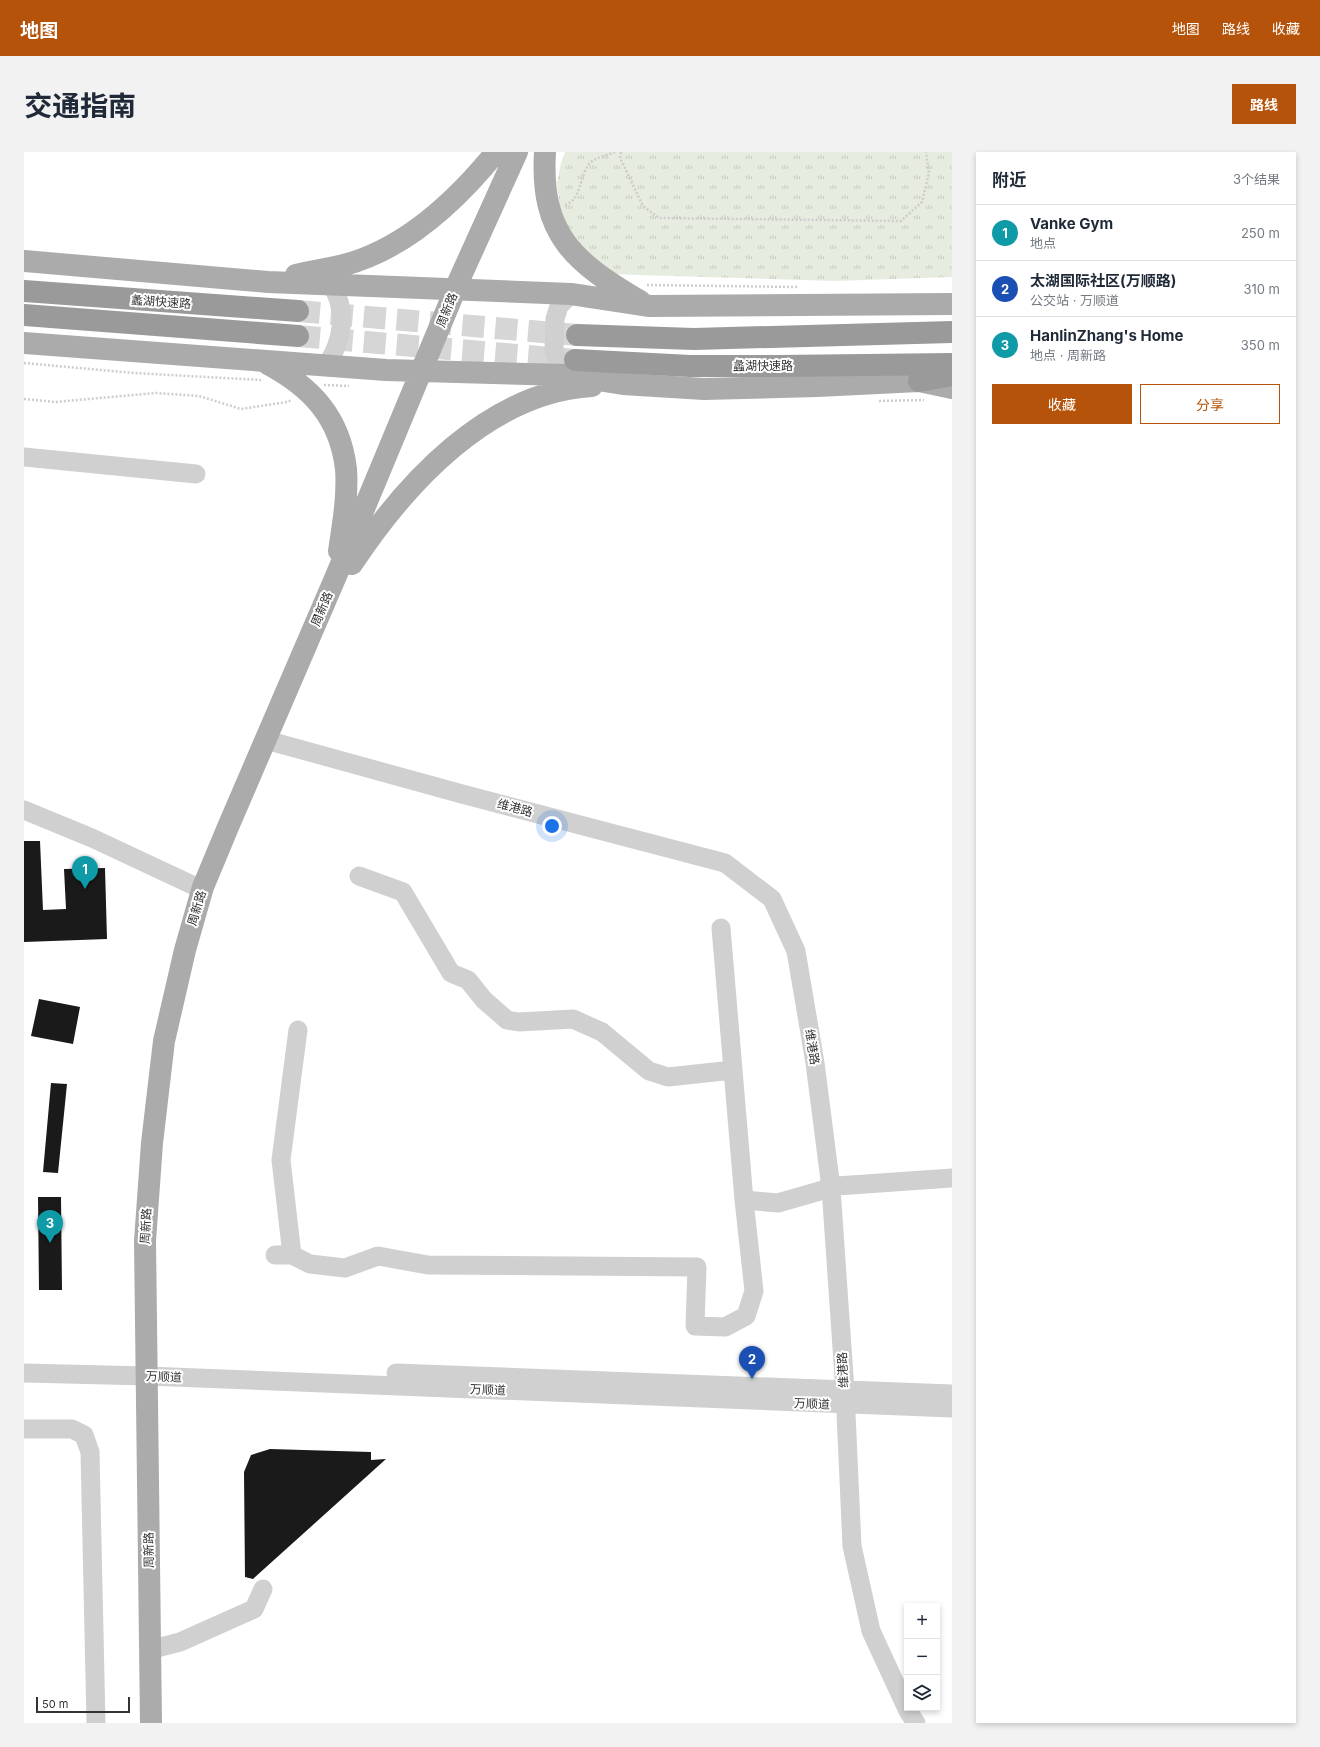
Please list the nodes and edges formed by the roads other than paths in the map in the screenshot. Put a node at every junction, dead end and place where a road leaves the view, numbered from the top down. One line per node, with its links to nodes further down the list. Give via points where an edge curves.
1 (496, 152): 6 (main road, via 458,194 436,213 411,233 376,253 345,265)
2 (517, 152): 9 (main road, 周新路)
3 (523, 152): 9 (main road, 周新路)
4 (545, 152): 12 (main road, via 545,186 549,210 557,230 584,264)
5 (24, 260): 6 (main road)
6 (268, 282): 7 (main road)
7 (331, 284): 9 (main road); 21 (street, via 338,295 341,307 341,335 336,351)
8 (24, 290): 13 (highway, 蠡湖快速路)
9 (458, 290): 10 (main road); 23 (main road, 周新路)
10 (571, 294): 12 (main road); 22 (street, via 559,306 555,319 554,350 558,363)
11 (952, 304): 12 (main road)
12 (650, 306)
13 (298, 311)
14 (24, 314): 17 (highway, 蠡湖快速路)
15 (952, 332): 16 (highway, via 694,339)
16 (577, 335)
17 (298, 336)
18 (24, 343): 19 (main road)
19 (263, 361): 21 (main road); 30 (main road, via 291,376 308,391 329,415 340,442 346,468)
20 (952, 364): 22 (highway, 蠡湖快速路)
21 (326, 366): 23 (main road)
22 (571, 368): 23 (main road); 26 (main road)
23 (426, 371): 30 (main road, 周新路)
24 (952, 375): 25 (highway)
25 (919, 381): 26 (main road, via 704,388); 27 (main road)
26 (623, 384): 30 (main road, via 580,386 553,393 499,416 468,434 443,455 402,498)
27 (952, 388)
28 (24, 457): 29 (street)
29 (196, 474)
30 (340, 577): 31 (main road, 周新路)
31 (270, 738): 34 (main road, 周新路); 39 (street, 维港路, via 725,863 772,899 796,950); 42 (main road, 周新路, via 208,894 170,1044 151,1241)
32 (24, 810): 34 (street, via 92,838)
33 (359, 876): 37 (street, via 403,892 451,973 468,980 484,1000 507,1020 519,1022 573,1019 602,1032 649,1071 668,1077)
34 (203, 890): 42 (main road, 周新路, via 185,950 164,1042 152,1143 145,1241)
35 (721, 928): 37 (street)
36 (298, 1030): 40 (street, via 281,1160 283,1255 310,1264 345,1268 378,1256 428,1265 697,1267 695,1326 725,1327 746,1316 754,1291)
37 (733, 1070): 40 (street)
38 (952, 1178): 39 (street)
39 (834, 1187): 40 (street, via 778,1203); 45 (street, 维港路)
40 (744, 1200)
41 (24, 1361): 42 (street, 万顺道)
42 (150, 1370): 43 (street, 万顺道); 45 (street, 万顺道); 49 (main road, 周新路); 53 (main road, 周新路)
43 (24, 1373)
44 (952, 1394): 45 (street, 万顺道)
45 (847, 1398): 46 (street, 万顺道); 50 (street, 维港路, via 859,1544 876,1629); 55 (street, 维港路, via 852,1546 871,1631)
46 (952, 1408)
47 (24, 1429): 52 (street, via 72,1429 84,1435 90,1452)
48 (264, 1589): 49 (street, via 254,1609 180,1642)
49 (153, 1648): 54 (main road, 周新路)
50 (904, 1688)
51 (916, 1711): 56 (street)
52 (96, 1723)
53 (151, 1723)
54 (156, 1723)
55 (916, 1723)
56 (924, 1723)

